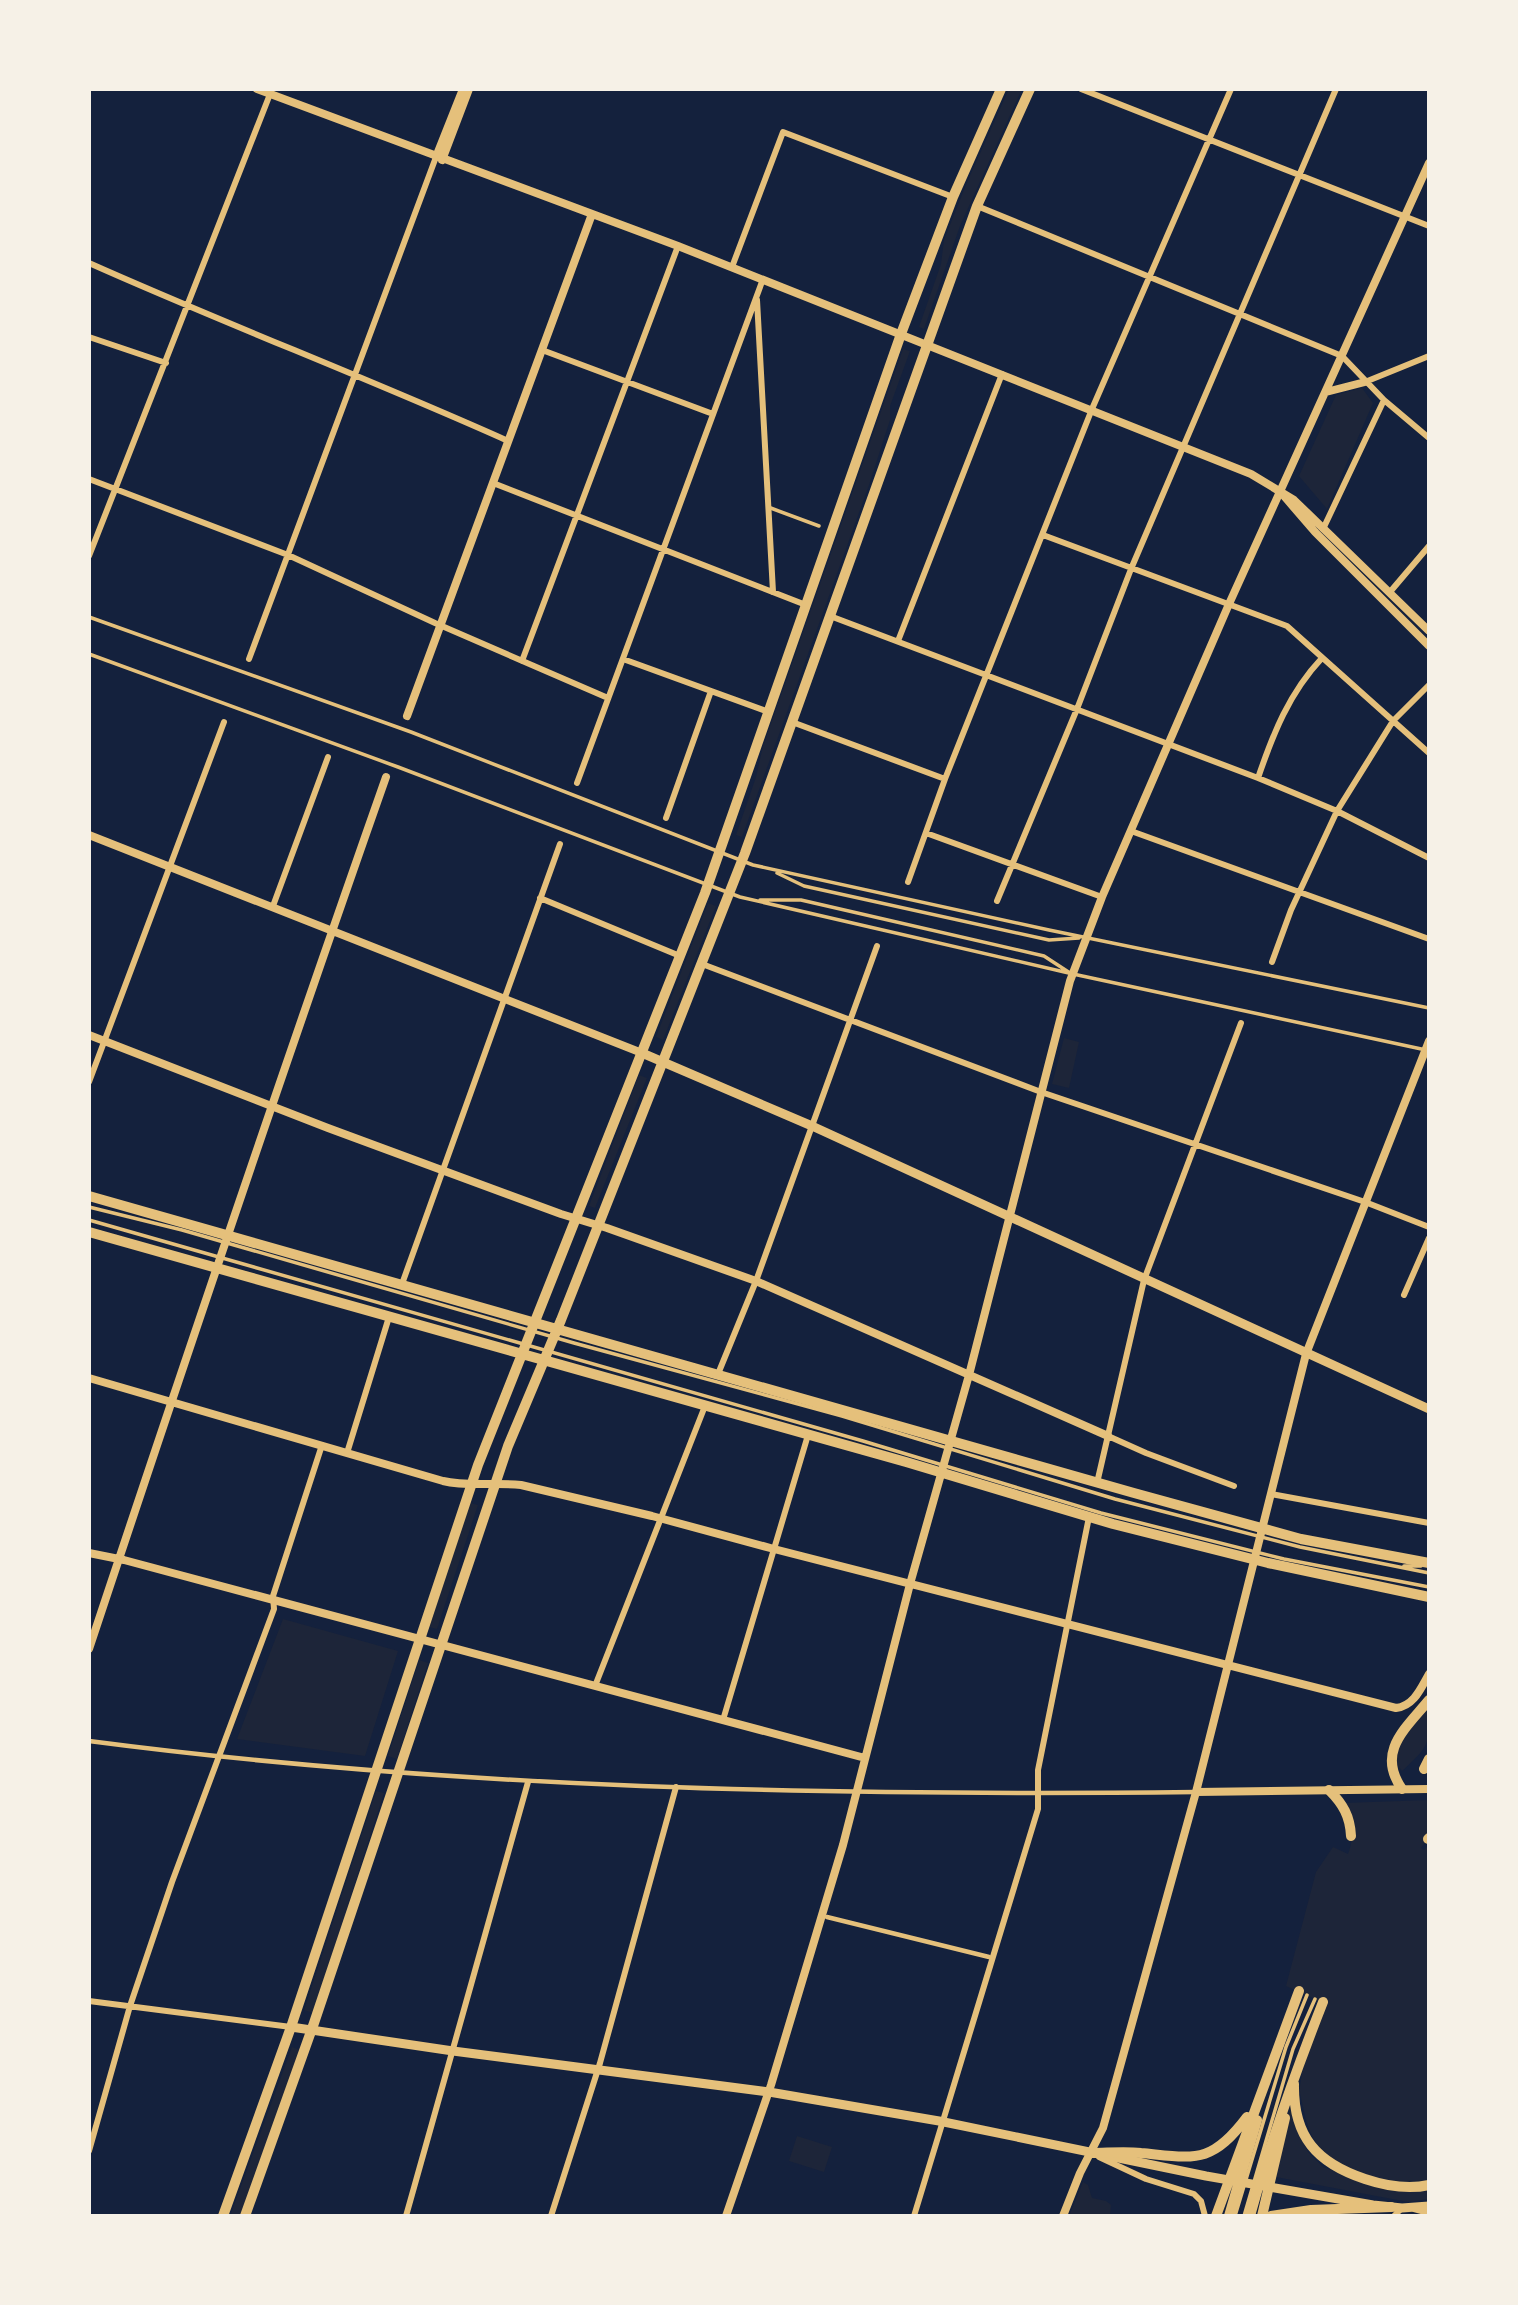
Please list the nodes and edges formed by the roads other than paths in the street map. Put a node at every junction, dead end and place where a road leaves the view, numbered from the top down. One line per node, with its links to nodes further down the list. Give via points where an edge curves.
1 (257, 89): 9 (street)
2 (463, 89): 11 (street)
3 (470, 89): 11 (street)
4 (1001, 89): 14 (main road)
5 (1030, 89): 15 (main road)
6 (1081, 89): 10 (street)
7 (1231, 89): 10 (street)
8 (1336, 89): 13 (street)
9 (271, 92): 11 (street); 25 (street)
10 (1209, 140): 13 (street); 22 (street)
11 (439, 158): 16 (street); 35 (street)
12 (1429, 163): 17 (street)
13 (1299, 175): 17 (street); 26 (street)
14 (953, 197): 21 (street, via 783,132); 27 (main road)
15 (977, 206): 22 (street); 29 (main road)
16 (592, 214): 19 (street); 30 (street)
17 (1404, 216): 18 (street); 31 (street)
18 (1429, 226)
19 (678, 246): 21 (street); 36 (street)
20 (89, 263): 25 (street)
21 (732, 267): 23 (street)
22 (1150, 277): 26 (street); 40 (street)
23 (763, 279): 24 (street); 27 (street)
24 (757, 296): 41 (street); 49 (street)
25 (186, 307): 33 (street); 35 (street)
26 (1241, 314): 31 (street); 44 (street)
27 (901, 334): 29 (street); 62 (main road)
28 (90, 340): 33 (street)
29 (927, 344): 34 (street); 63 (main road)
30 (542, 349): 36 (street); 43 (street)
31 (1342, 356): 37 (street); 38 (street)
32 (1429, 356): 37 (street)
33 (166, 363): 47 (street)
34 (1002, 373): 40 (street); 67 (street)
35 (356, 374): 43 (street); 56 (street)
36 (627, 382): 41 (street); 50 (street)
37 (1365, 382): 38 (street); 39 (street)
38 (1326, 392): 48 (street)
39 (1384, 400): 42 (street); 52 (street)
40 (1092, 410): 44 (street); 53 (street)
41 (713, 414): 55 (street)
42 (1429, 438)
43 (508, 441): 46 (street)
44 (1185, 447): 48 (street); 58 (street)
45 (89, 479): 47 (street)
46 (493, 483): 50 (street); 65 (street)
47 (114, 489): 56 (street); 57 (street)
48 (1280, 491): 52 (street); 61 (street); 68 (street)
49 (768, 507): 51 (lane); 59 (street)
50 (577, 516): 55 (street); 73 (street)
51 (819, 526)
52 (1324, 527): 60 (street)
53 (1043, 535): 58 (street); 74 (street)
54 (1429, 546): 60 (street)
55 (663, 549): 59 (street); 72 (street)
56 (288, 555): 65 (street); 71 (street)
57 (89, 556)
58 (1131, 569): 61 (street); 78 (street)
59 (773, 592): 62 (street)
60 (1390, 592): 66 (street)
61 (1230, 604): 70 (street, via 1287,626); 84 (street)
62 (806, 605): 79 (main road)
63 (830, 616): 67 (street); 83 (main road)
64 (89, 617): 97 (lane, via 411,732)
65 (441, 625): 73 (street); 80 (street)
66 (1429, 631)
67 (898, 641): 74 (street)
68 (1429, 646)
69 (89, 654): 104 (lane)
70 (1322, 658): 81 (street); 88 (street, via 1293,696)
71 (249, 659)
72 (623, 659): 76 (street); 77 (street)
73 (522, 661): 77 (street)
74 (987, 675): 78 (street); 89 (street)
75 (1429, 685): 81 (street)
76 (711, 691): 79 (street); 92 (street)
77 (608, 698): 90 (street)
78 (1077, 709): 84 (street); 100 (street)
79 (769, 712): 97 (main road)
80 (407, 716)
81 (1394, 721): 85 (street); 91 (street)
82 (224, 722): 101 (street)
83 (792, 722): 89 (street); 99 (main road)
84 (1169, 744): 88 (street); 93 (street)
85 (1429, 753)
86 (328, 757): 111 (street)
87 (386, 777): 112 (street)
88 (1258, 778): 91 (street)
89 (945, 779): 94 (street)
90 (577, 783)
91 (1337, 811): 98 (street); 105 (street)
92 (666, 818)
93 (1131, 831): 105 (street); 107 (street)
94 (926, 833): 100 (street); 103 (street)
95 (89, 835): 101 (street)
96 (560, 844): 108 (street)
97 (720, 853): 99 (lane); 104 (main road)
98 (1429, 858)
99 (741, 862): 102 (lane); 106 (main road)
100 (1012, 864): 107 (street); 110 (street)
101 (170, 867): 111 (street); 125 (street)
102 (769, 869): 113 (lane); 113 (lane, via 804,886 1049,940)
103 (908, 882)
104 (707, 886): 106 (lane); 116 (main road)
105 (1300, 890): 114 (street); 117 (street)
106 (729, 894): 109 (lane); 118 (main road)
107 (1102, 897): 113 (street)
108 (540, 898): 116 (street); 120 (street)
109 (751, 900): 119 (lane); 119 (lane, via 800,900 1044,956)
110 (997, 901)
111 (273, 906): 112 (street)
112 (332, 930): 120 (street); 131 (street)
113 (1086, 938): 119 (street); 121 (lane)
114 (1429, 939)
115 (877, 946): 122 (street)
116 (680, 956): 127 (main road)
117 (1272, 962)
118 (702, 964): 122 (street); 128 (main road)
119 (1073, 974): 126 (lane); 130 (street)
120 (504, 1000): 127 (street); 134 (street)
121 (1429, 1008)
122 (850, 1020): 130 (street); 132 (street)
123 (1241, 1023): 133 (street)
124 (89, 1035): 125 (street)
125 (104, 1041): 129 (street); 131 (street)
126 (1428, 1047): 136 (street)
127 (642, 1053): 128 (main road); 140 (main road)
128 (664, 1062): 132 (main road); 141 (main road)
129 (89, 1082)
130 (1041, 1092): 133 (street); 138 (street)
131 (273, 1106): 134 (street); 145 (street)
132 (812, 1126): 138 (main road); 148 (street)
133 (1195, 1144): 136 (street); 147 (street)
134 (443, 1170): 140 (street); 149 (street)
135 (89, 1196): 145 (main road)
136 (1365, 1202): 142 (street); 155 (street)
137 (89, 1207): 145 (lane)
138 (1010, 1218): 147 (main road); 158 (street)
139 (89, 1220): 146 (lane)
140 (576, 1220): 141 (street); 152 (main road)
141 (599, 1225): 148 (street); 153 (main road)
142 (1429, 1227)
143 (89, 1232): 146 (main road)
144 (1429, 1238): 150 (street)
145 (227, 1239): 146 (street); 149 (main road); 152 (lane)
146 (218, 1263): 151 (main road); 154 (lane); 160 (street)
147 (1144, 1280): 155 (main road); 164 (street)
148 (756, 1281): 157 (street); 158 (street)
149 (402, 1284): 152 (main road)
150 (1404, 1295)
151 (390, 1317): 154 (main road); 167 (street)
152 (534, 1326): 153 (main road); 154 (main road)
153 (556, 1333): 156 (main road); 157 (main road); 165 (lane)
154 (524, 1350): 156 (main road); 170 (main road)
155 (1306, 1353): 162 (main road); 173 (street)
156 (546, 1355): 161 (main road); 168 (lane); 171 (main road)
157 (718, 1374): 165 (main road)
158 (969, 1375): 164 (street); 165 (street)
159 (89, 1378): 160 (street)
160 (173, 1402): 166 (street); 181 (street)
161 (705, 1406): 163 (main road); 175 (street)
162 (1429, 1409)
163 (808, 1435): 168 (main road); 178 (street)
164 (1108, 1436): 169 (street); 172 (street)
165 (949, 1444): 168 (street); 169 (main road); 177 (lane, via 1105,1496)
166 (323, 1445): 167 (street); 188 (street)
167 (347, 1453): 170 (street, via 443,1481)
168 (942, 1469): 174 (main road); 180 (lane); 185 (street)
169 (1097, 1483): 177 (main road)
170 (472, 1484): 171 (street); 190 (main road)
171 (495, 1484): 175 (street, via 535,1488); 191 (main road)
172 (1234, 1486)
173 (1271, 1494): 176 (street); 177 (street)
174 (1089, 1517): 180 (main road); 189 (street)
175 (661, 1518): 178 (street); 195 (street)
176 (1429, 1523)
177 (1261, 1532): 180 (street); 182 (lane, via 1300,1547); 183 (main road)
178 (774, 1549): 185 (street); 197 (street)
179 (89, 1553): 181 (street)
180 (1255, 1555): 186 (lane); 187 (main road); 193 (street)
181 (119, 1561): 188 (street); 192 (street)
182 (1395, 1565): 183 (lane); 184 (lane)
183 (1429, 1565)
184 (1429, 1573)
185 (910, 1584): 189 (street); 200 (street)
186 (1429, 1587)
187 (1429, 1597)
188 (275, 1601): 190 (street); 199 (street)
189 (1066, 1624): 193 (street); 209 (street, via 1038,1770)
190 (419, 1640): 191 (street); 201 (main road)
191 (440, 1645): 195 (street); 202 (main road)
192 (89, 1648)
193 (1228, 1665): 194 (street, via 1396,1708 1404,1707 1416,1695); 210 (street)
194 (1429, 1674)
195 (596, 1686): 197 (street)
196 (1429, 1700): 205 (main road, via 1392,1750 1393,1773)
197 (723, 1720): 200 (street)
198 (89, 1741): 199 (street)
199 (219, 1758): 201 (street); 217 (street)
200 (865, 1758): 208 (street)
201 (376, 1772): 202 (street); 218 (main road)
202 (397, 1773): 203 (street); 219 (main road)
203 (528, 1782): 204 (street); 221 (street)
204 (676, 1787): 208 (street); 222 (street)
205 (1404, 1789): 206 (street); 207 (street)
206 (1429, 1789)
207 (1329, 1790): 210 (street); 211 (main road, via 1348,1815)
208 (857, 1792): 209 (street); 224 (street)
209 (1038, 1792): 210 (street); 226 (street, via 1038,1809)
210 (1196, 1792): 228 (street, via 1103,2128)
211 (1351, 1836)
212 (827, 1917): 213 (street)
213 (989, 1957)
214 (1303, 1993): 220 (main road); 243 (lane)
215 (89, 2001): 217 (street)
216 (1319, 2001): 223 (main road); 244 (lane, via 1293,2049)
217 (130, 2006): 218 (street); 227 (street)
218 (291, 2027): 219 (main road); 233 (main road)
219 (312, 2030): 221 (main road); 234 (main road)
220 (1279, 2042): 225 (main road); 242 (main road)
221 (453, 2051): 222 (main road); 235 (street)
222 (598, 2070): 224 (main road); 236 (street)
223 (1295, 2073): 229 (main road, via 1301,2127 1318,2155 1378,2183 1405,2188); 245 (main road); 246 (main road)
224 (769, 2092): 226 (main road); 237 (street)
225 (1255, 2105): 228 (main road, via 1227,2142 1205,2154 1175,2158 1138,2152); 241 (main road)
226 (943, 2122): 228 (main road); 238 (street)
227 (89, 2151)
228 (1091, 2153): 231 (main road); 239 (street); 240 (street, via 1146,2179 1189,2192 1201,2201)
229 (1429, 2185)
230 (1429, 2206): 231 (main road)
231 (1399, 2210): 232 (street); 247 (main road, via 1311,2210)
232 (1429, 2213)
233 (223, 2216)
234 (245, 2216)
235 (406, 2216)
236 (551, 2216)
237 (726, 2216)
238 (914, 2216)
239 (1063, 2216)
240 (1205, 2216)
241 (1216, 2216)
242 (1229, 2216)
243 (1235, 2216)
244 (1244, 2216)
245 (1250, 2216)
246 (1262, 2216)
247 (1271, 2216)

